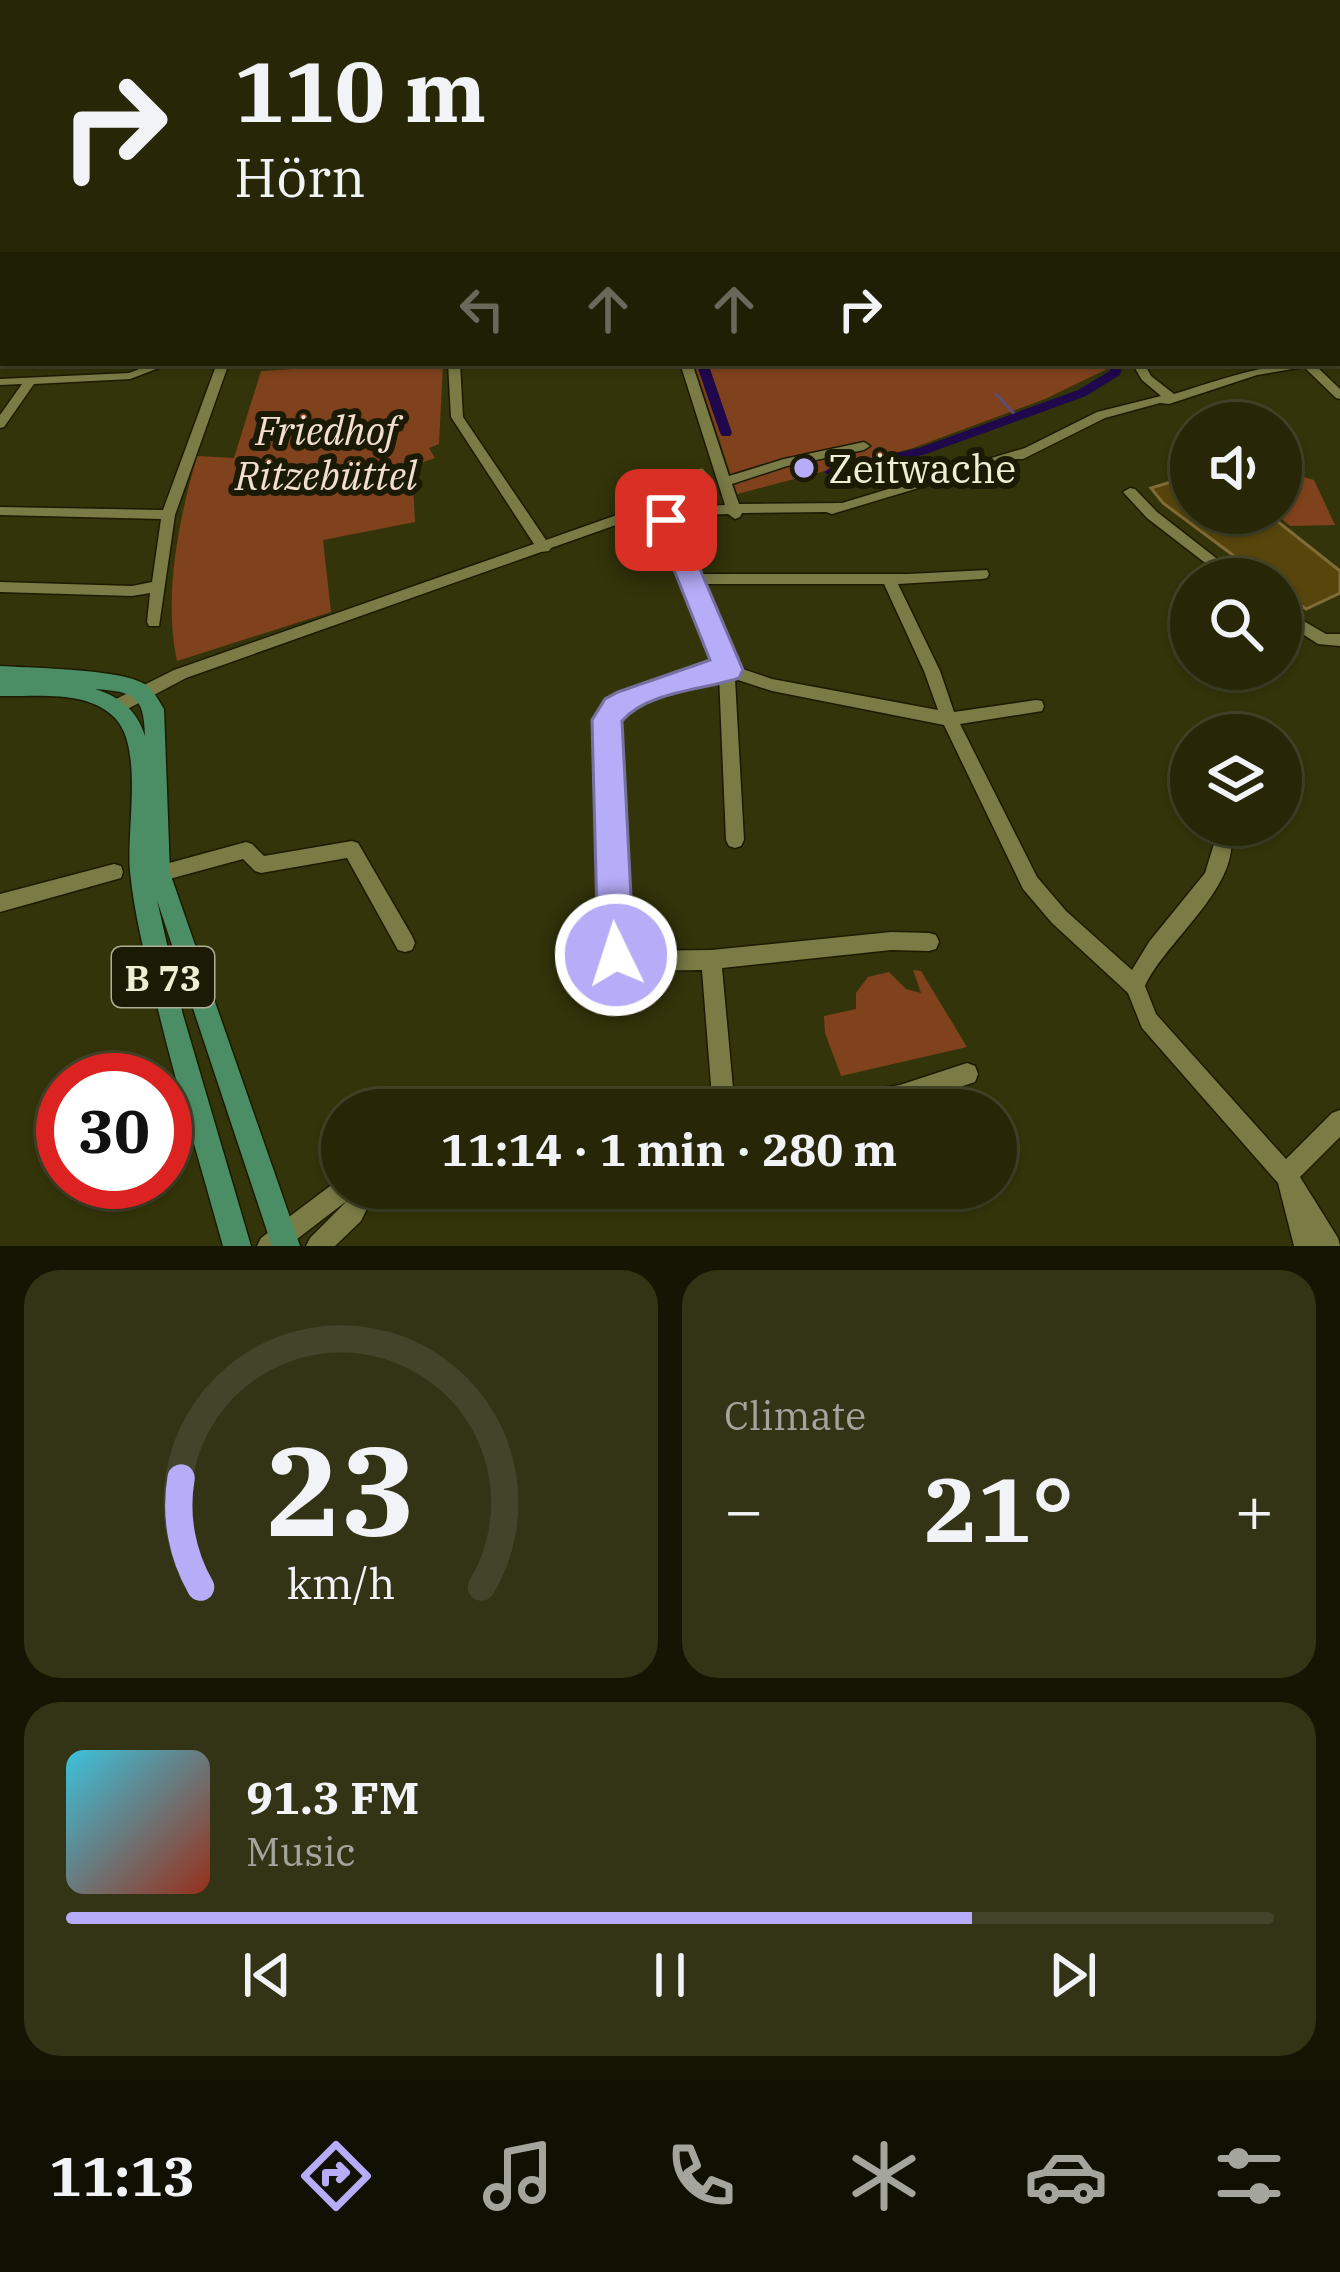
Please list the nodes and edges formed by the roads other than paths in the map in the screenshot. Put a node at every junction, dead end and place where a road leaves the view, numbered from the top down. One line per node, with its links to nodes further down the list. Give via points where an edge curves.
1 (158, 366): 8 (street, via 130,376)
2 (222, 366): 18 (street)
3 (454, 366): 20 (street, via 457,417)
4 (687, 366): 14 (street)
5 (1140, 366): 11 (street)
6 (1295, 366): 11 (street)
7 (1308, 366): 10 (street)
8 (30, 381): 9 (street); 12 (street)
9 (0, 382)
10 (1340, 395)
11 (1170, 397): 17 (street, via 1098,418 975,474 812,513)
12 (0, 424)
13 (864, 446): 14 (street)
14 (725, 482): 17 (street)
15 (1130, 492): 21 (street)
16 (0, 511): 18 (street)
17 (735, 513): 19 (street)
18 (167, 515): 26 (street)
19 (665, 516): 20 (street); 24 (street)
20 (544, 548): 33 (street)
21 (1208, 558)
22 (982, 574): 23 (street)
23 (888, 578): 24 (street); 36 (street)
24 (689, 579): 30 (street)
25 (0, 587): 26 (street)
26 (156, 587): 27 (street)
27 (154, 622)
28 (1302, 629): 29 (street)
29 (1335, 641)
30 (729, 670): 36 (street); 37 (street); 44 (street, via 629,700 607,720 616,955)
31 (0, 673): 33 (main road, via 104,679)
32 (0, 688): 35 (main road, via 86,694)
33 (142, 692): 35 (street); 40 (main road, B 73, via 157,727)
34 (1036, 706): 36 (street)
35 (116, 707): 40 (main road, B 73, via 137,740)
36 (956, 719): 45 (street, via 988,802 1037,892)
37 (735, 840)
38 (1222, 846): 45 (street, via 1200,895)
39 (114, 872): 41 (street)
40 (151, 876): 43 (street, via 246,850 261,865 352,849); 53 (main road, B 73); 54 (main road, B 73, via 156,949)
41 (0, 903)
42 (929, 942): 44 (street)
43 (405, 944)
44 (711, 960): 47 (street)
45 (1135, 986): 50 (street, via 1149,1021)
46 (968, 1074): 48 (street)
47 (722, 1089)
48 (922, 1089)
49 (1340, 1121): 50 (street)
50 (1286, 1174): 56 (street); 57 (street)
51 (321, 1207): 53 (street)
52 (355, 1209): 55 (street)
53 (278, 1242)
54 (237, 1246)
55 (317, 1246)
56 (1306, 1246)
57 (1330, 1246)

